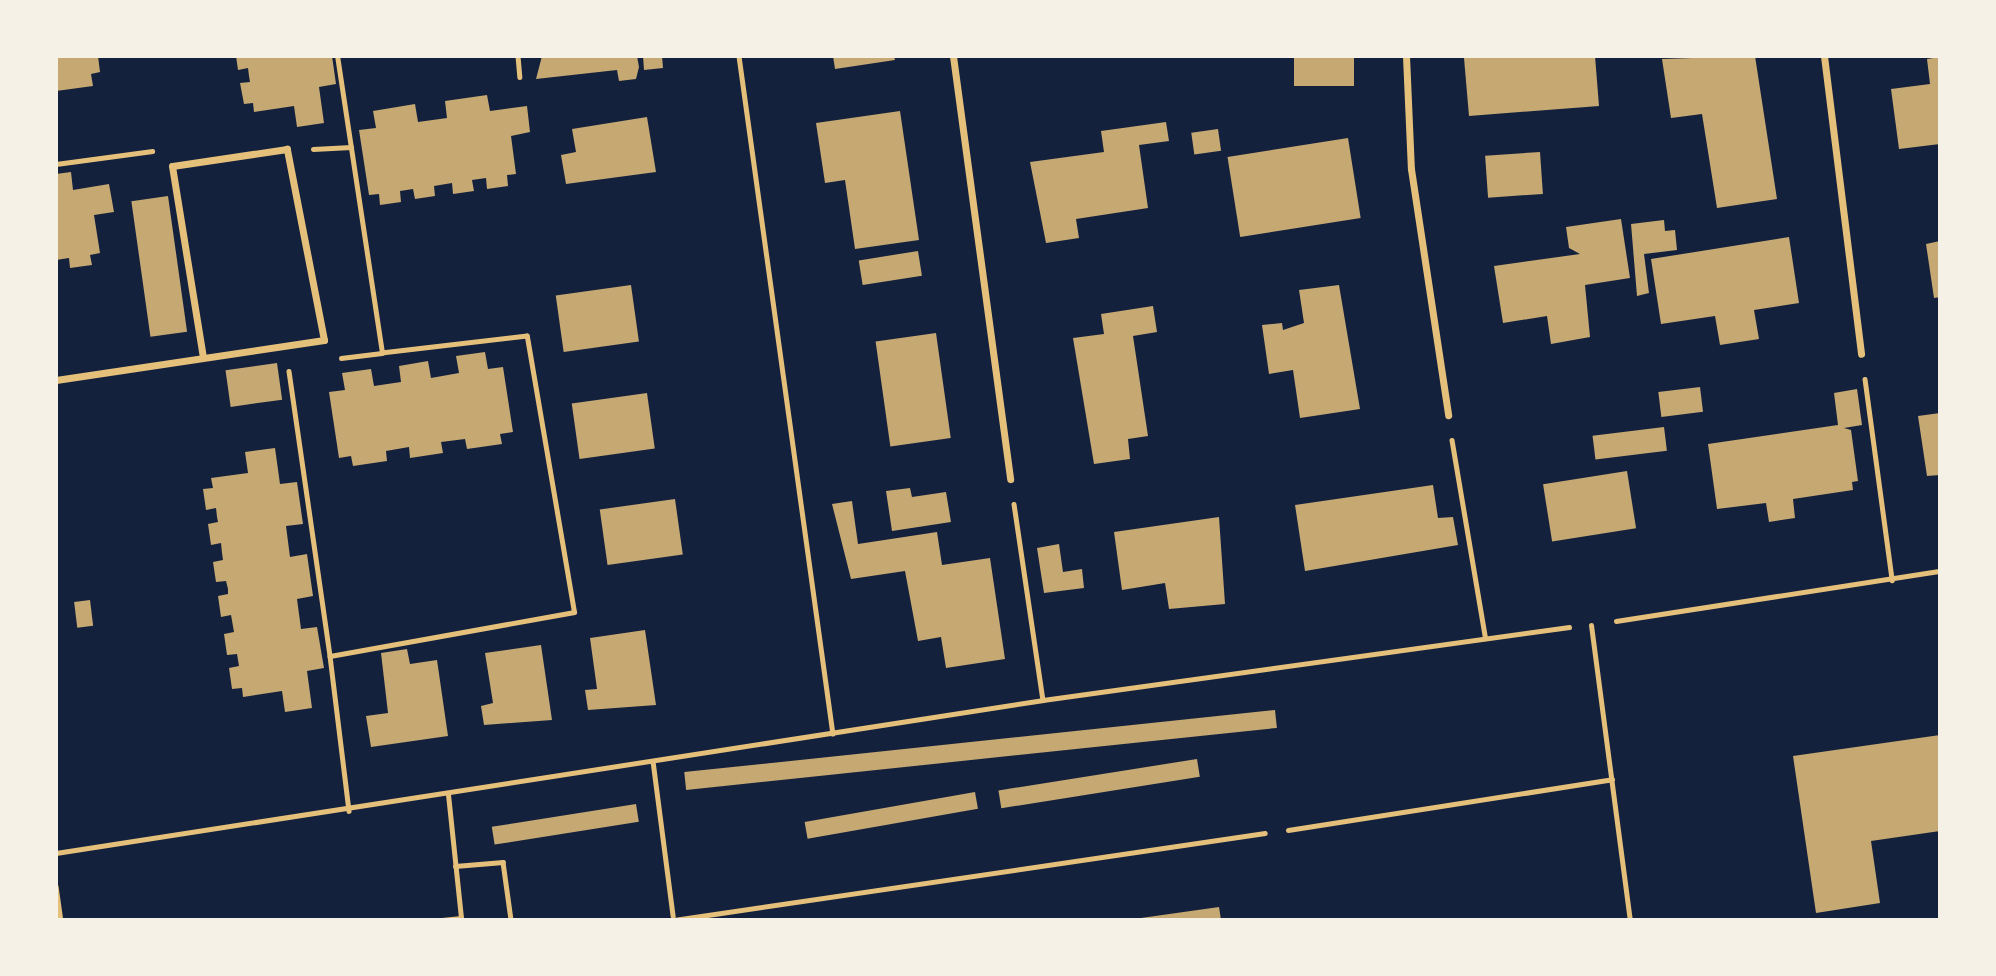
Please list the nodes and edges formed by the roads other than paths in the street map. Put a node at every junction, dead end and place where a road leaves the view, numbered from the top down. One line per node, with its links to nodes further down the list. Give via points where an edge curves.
1 (953, 56): 8 (street)
2 (1406, 56): 7 (street, via 1411,169)
3 (1824, 56): 4 (street)
4 (1861, 354)
5 (203, 358): 5 (street, via 172,166 287,149 324,340); 6 (street)
6 (56, 380)
7 (1448, 415)
8 (1010, 479)
9 (1591, 625): 10 (lane)
10 (1612, 779): 11 (lane); 12 (lane)
11 (1288, 830)
12 (1630, 920)

